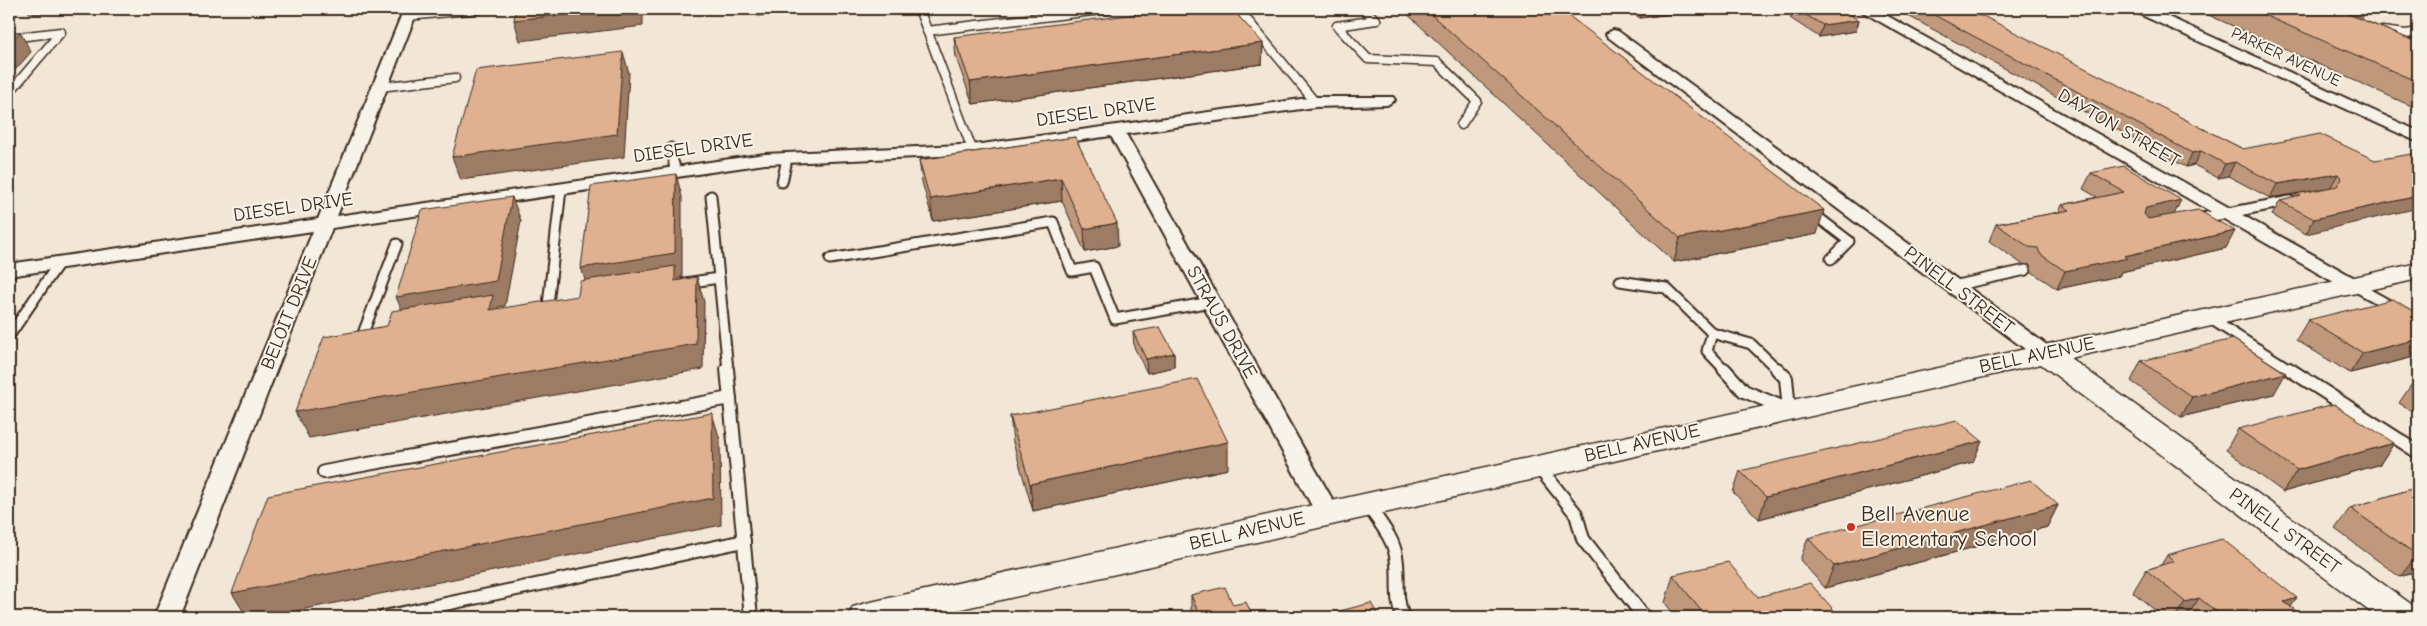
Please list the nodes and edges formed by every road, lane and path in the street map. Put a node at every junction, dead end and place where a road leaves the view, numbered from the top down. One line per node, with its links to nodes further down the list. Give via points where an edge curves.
1 (33, 9): 2 (lane)
2 (38, 9)
3 (479, 9): 10 (lane)
4 (919, 9): 12 (lane)
5 (1109, 9): 12 (lane)
6 (1364, 9): 21 (lane, via 1376,20 1337,26 1368,59 1436,62 1477,101)
7 (1864, 9): 33 (street, DAYTON STREET)
8 (2140, 9): 23 (street, PARKER AVENUE)
9 (1240, 11): 20 (lane)
10 (410, 13): 17 (street, BELOIT DRIVE)
11 (2372, 28): 13 (lane, via 2389,33)
12 (927, 31): 25 (lane)
13 (2418, 32)
14 (1613, 34): 47 (street, PINELL STREET)
15 (9, 38): 18 (lane, via 61,32)
16 (455, 78): 17 (lane)
17 (380, 87): 35 (street, BELOIT DRIVE)
18 (9, 93)
19 (1387, 100): 20 (street, DIESEL DRIVE)
20 (1315, 102): 22 (street, DIESEL DRIVE)
21 (1461, 125)
22 (1116, 130): 25 (street, DIESEL DRIVE); 48 (street, STRAUS DRIVE)
23 (2418, 137)
24 (672, 147): 27 (lane)
25 (972, 150): 26 (street, DIESEL DRIVE)
26 (786, 157): 27 (street, DIESEL DRIVE); 28 (lane)
27 (675, 172): 29 (street, DIESEL DRIVE)
28 (782, 182)
29 (561, 189): 35 (street, DIESEL DRIVE); 49 (lane)
30 (711, 196): 43 (lane)
31 (2300, 199): 33 (lane)
32 (1802, 205): 38 (lane, via 1849,241)
33 (2226, 213): 34 (lane); 46 (street, DAYTON STREET)
34 (2189, 221)
35 (325, 224): 39 (street, DIESEL DRIVE); 65 (street, BELOIT DRIVE)
36 (397, 244): 52 (lane, via 362,336)
37 (830, 259): 48 (lane, via 1053,222 1072,271 1094,267 1115,319)
38 (1831, 259)
39 (59, 263): 40 (street, DIESEL DRIVE); 54 (lane)
40 (9, 270)
41 (2026, 270): 47 (lane)
42 (2418, 271): 46 (main road, BELL AVENUE)
43 (719, 278): 45 (lane); 56 (lane)
44 (1620, 281): 53 (lane, via 1666,288)
45 (671, 285)
46 (2353, 285): 50 (lane); 51 (main road, BELL AVENUE)
47 (1953, 286): 55 (street, PINELL STREET)
48 (1211, 302): 62 (street, STRAUS DRIVE)
49 (548, 305)
50 (2402, 313)
51 (2208, 317): 55 (main road, BELL AVENUE); 58 (lane)
52 (382, 332)
53 (1712, 333): 57 (lane, via 1752,344 1786,378); 57 (lane, via 1707,351 1744,391)
54 (9, 336)
55 (2044, 353): 57 (main road, BELL AVENUE); 71 (main road, PINELL STREET)
56 (730, 398): 60 (lane); 63 (lane)
57 (1789, 410): 59 (main road, BELL AVENUE)
58 (2418, 452)
59 (1538, 466): 61 (main road, BELL AVENUE); 70 (lane, via 1576,514 1583,539)
60 (324, 472)
61 (1368, 504): 62 (main road, BELL AVENUE); 69 (lane, via 1398,558 1399,610)
62 (1328, 513): 68 (main road, BELL AVENUE)
63 (744, 540): 64 (lane); 67 (lane)
64 (400, 616): 66 (lane)
65 (166, 617)
66 (384, 617)
67 (751, 617)
68 (866, 617)
69 (1403, 617)
70 (1644, 617)
71 (2402, 617)

